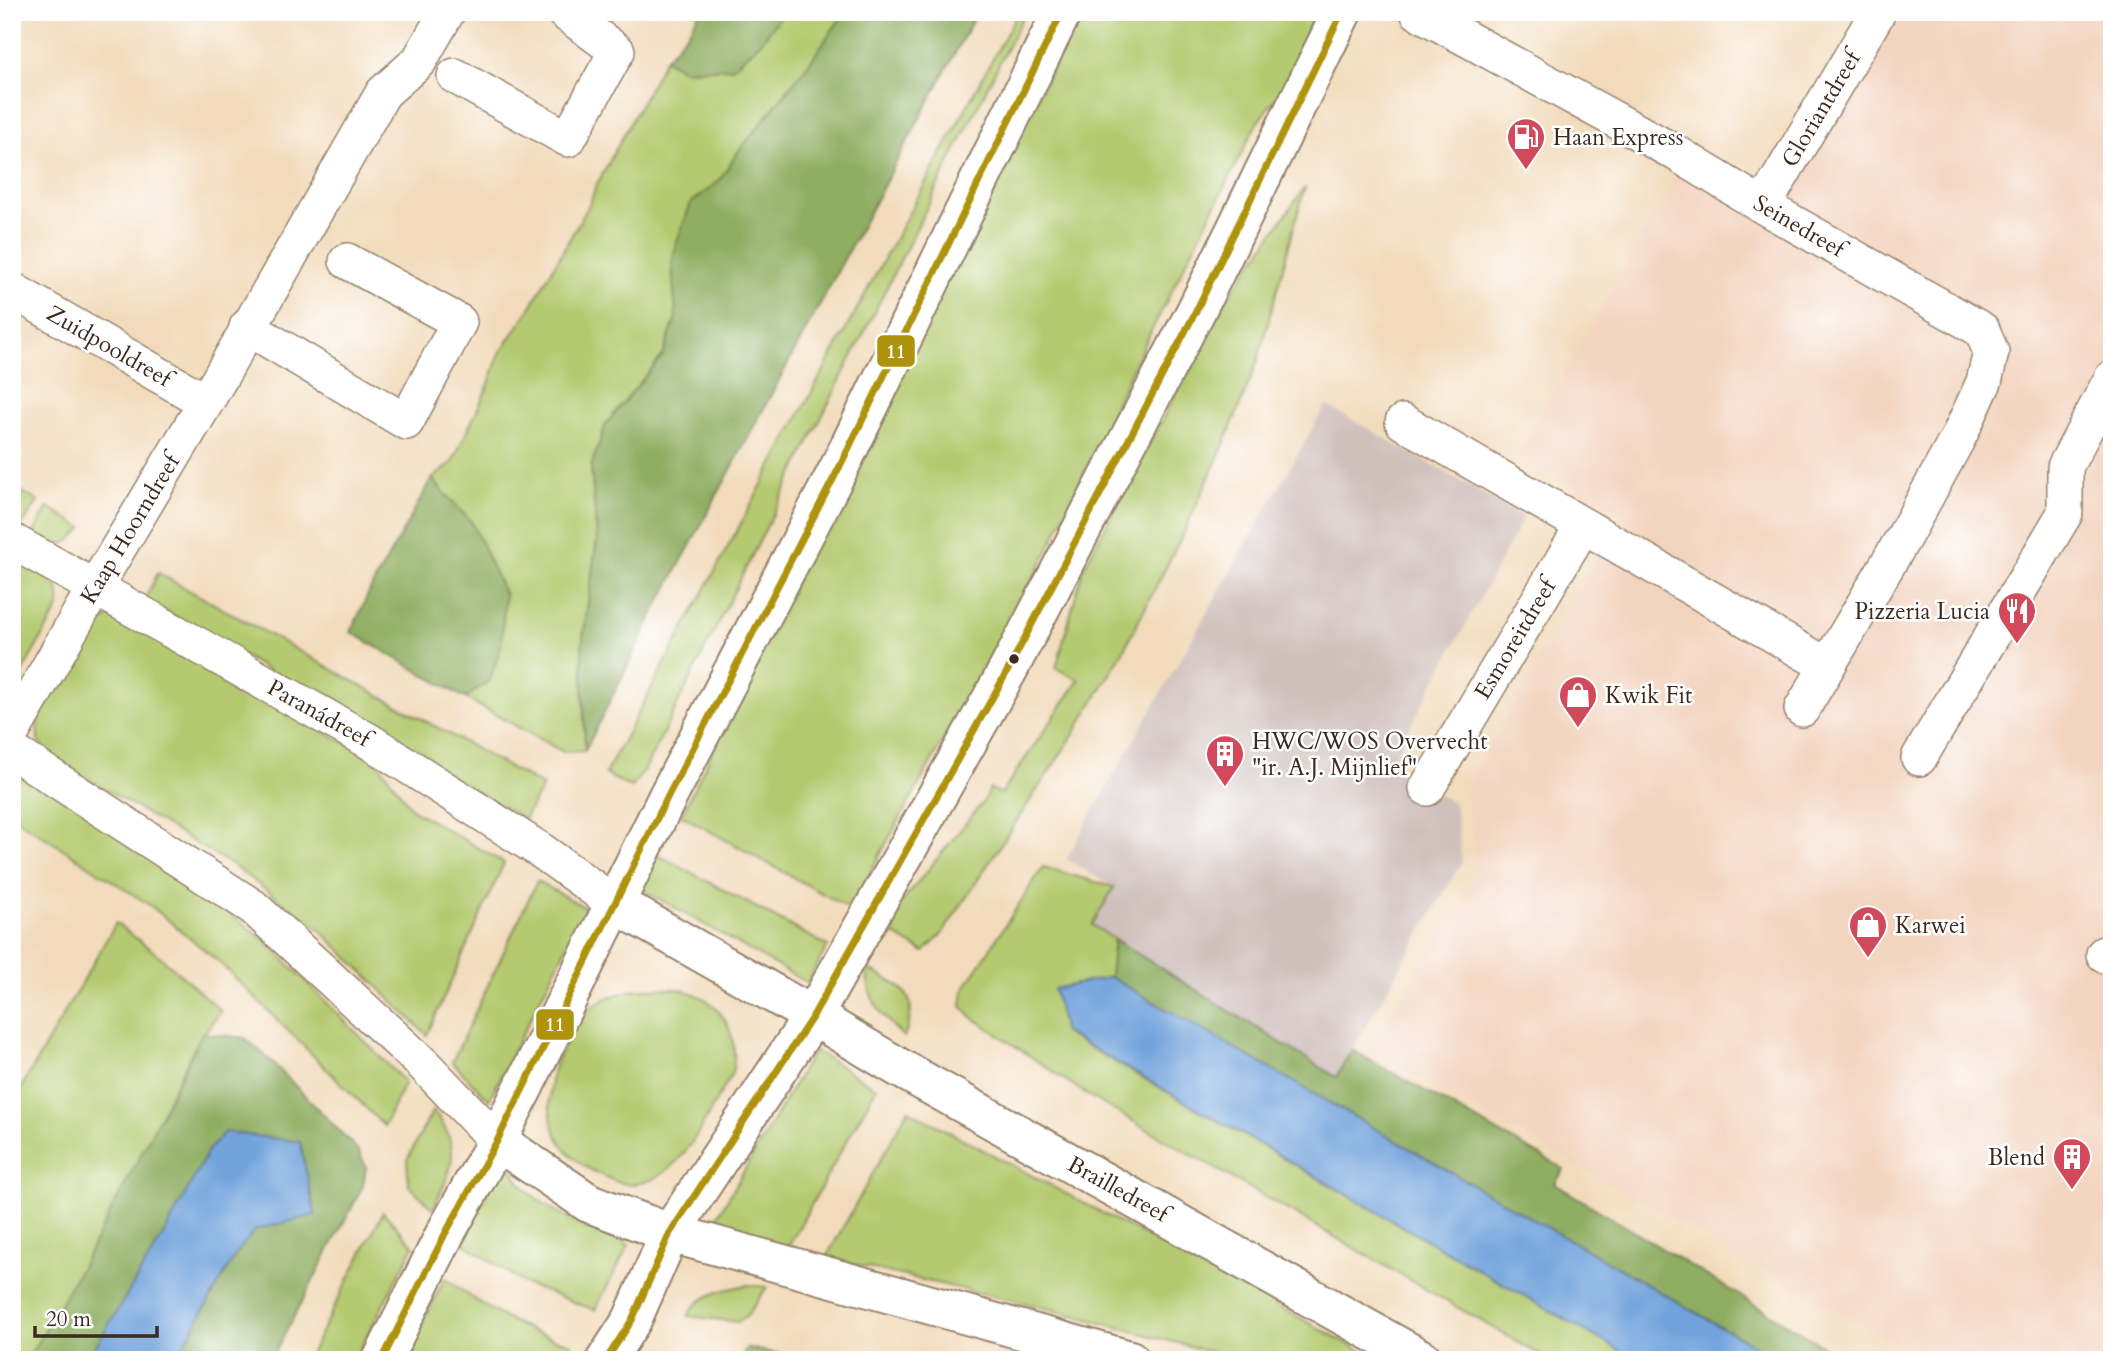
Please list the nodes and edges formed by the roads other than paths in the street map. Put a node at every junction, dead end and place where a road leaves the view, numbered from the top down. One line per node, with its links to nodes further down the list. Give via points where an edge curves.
1 (447, 12): 11 (street, Kaap Hoorndreef, via 419,61 383,93)
2 (564, 12): 7 (street, via 617,51 568,139)
3 (1062, 12): 24 (main road, via 839,468)
4 (1342, 12): 25 (main road, via 1196,310 1008,670)
5 (1418, 12): 8 (street, Seinedreef, via 1676,153)
6 (1878, 12): 8 (street, Gloriantdreef)
7 (455, 76)
8 (1763, 206): 18 (street, Seinedreef, via 1983,330 1991,352 1984,382 1959,436)
9 (347, 261): 11 (street, via 459,322 406,422)
10 (12, 290): 13 (street, Zuidpooldreef)
11 (247, 327): 13 (street, Kaap Hoorndreef)
12 (2112, 378): 22 (street, via 2065,467 2066,513)
13 (206, 402): 17 (street, Kaap Hoorndreef)
14 (1403, 422): 15 (street)
15 (1583, 526): 18 (street); 23 (street, Esmoreitdreef)
16 (12, 541): 17 (street, Paranádreef)
17 (95, 587): 20 (street, Kaap Hoorndreef); 24 (street, Paranádreef, via 369,741)
18 (1826, 665): 19 (street)
19 (1802, 709)
20 (12, 732)
21 (12, 751): 26 (street, via 253,907 423,1064)
22 (1919, 758)
23 (1427, 788)
24 (614, 903): 25 (main road, Brailledreef); 26 (main road)
25 (813, 1016): 27 (main road); 31 (main road, Brailledreef)
26 (497, 1141): 27 (main road, via 589,1203); 28 (main road)
27 (670, 1233): 29 (main road, via 632,1320); 30 (main road)
28 (382, 1360)
29 (606, 1360)
30 (1130, 1360)
31 (1423, 1360)

